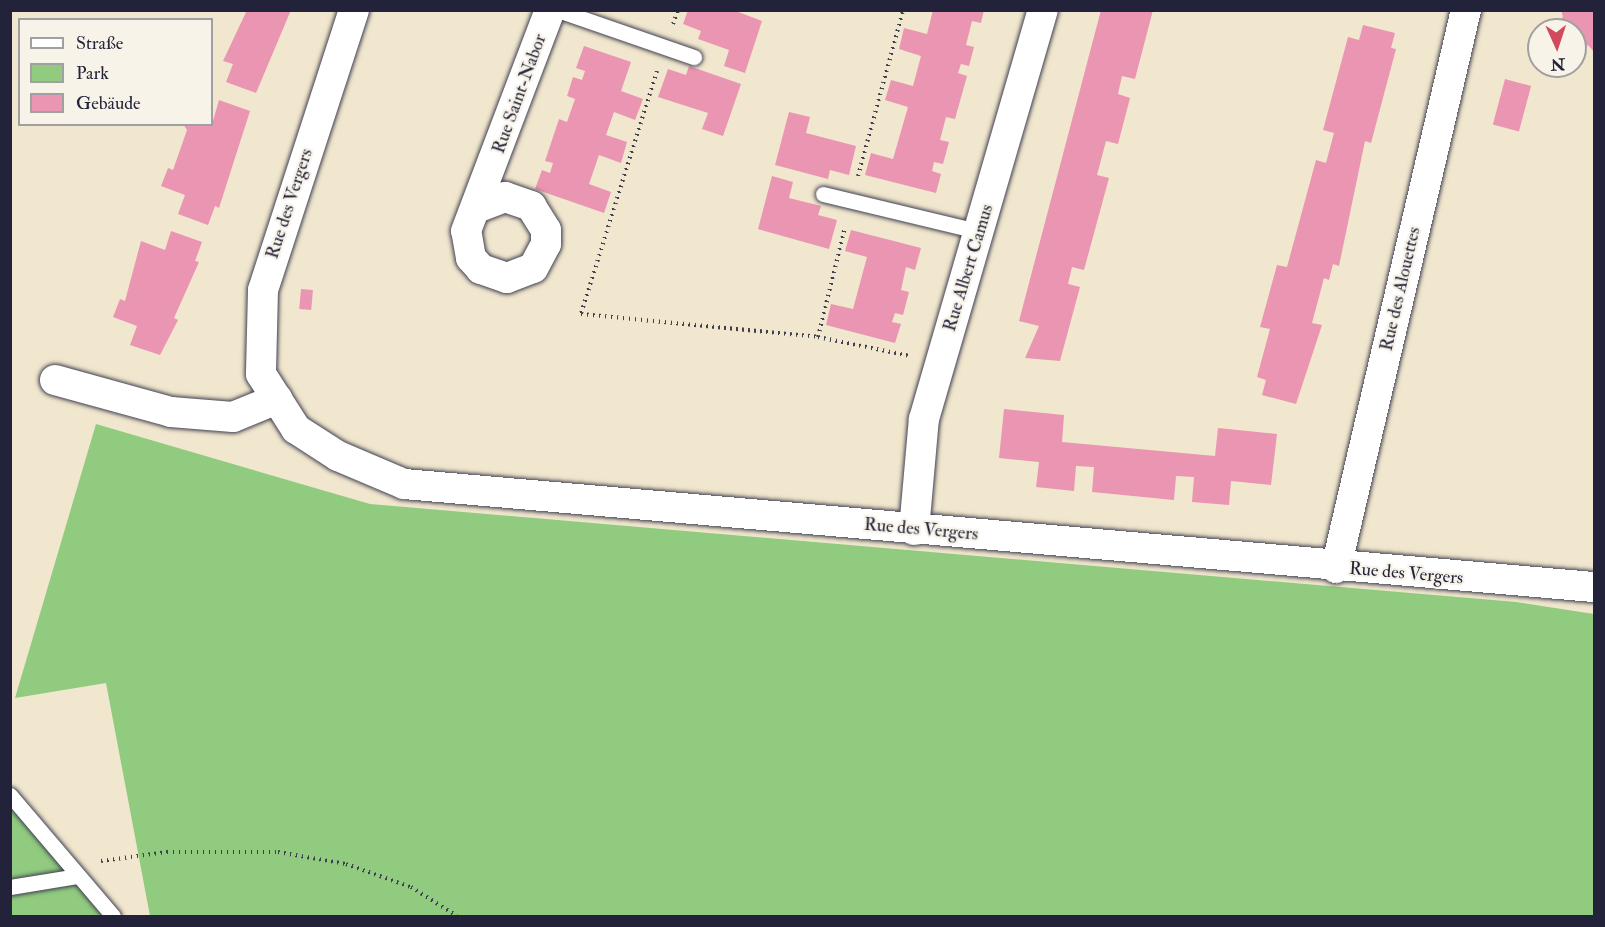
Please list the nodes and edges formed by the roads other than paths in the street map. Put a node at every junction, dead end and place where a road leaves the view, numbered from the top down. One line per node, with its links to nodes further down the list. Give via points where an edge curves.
1 (354, 10): 11 (street, Rue des Vergers, via 263,290 261,374)
2 (550, 10): 8 (street, Rue Saint-Nabor)
3 (558, 10): 6 (lane)
4 (1043, 10): 9 (street, Rue Albert Camus)
5 (1466, 10): 13 (street, Rue des Alouettes)
6 (694, 57)
7 (823, 194): 9 (lane)
8 (479, 207)
9 (981, 232): 12 (street, Rue Albert Camus, via 924,419)
10 (55, 380): 11 (street, via 171,412 233,417)
11 (278, 399): 12 (street, Rue des Vergers, via 296,429 338,456 404,484)
12 (914, 530): 13 (street, Rue des Vergers)
13 (1336, 567): 14 (street, Rue des Vergers)
14 (1594, 587)
15 (10, 795): 16 (lane)
16 (78, 876): 17 (lane); 18 (lane)
17 (10, 887)
18 (112, 916)

